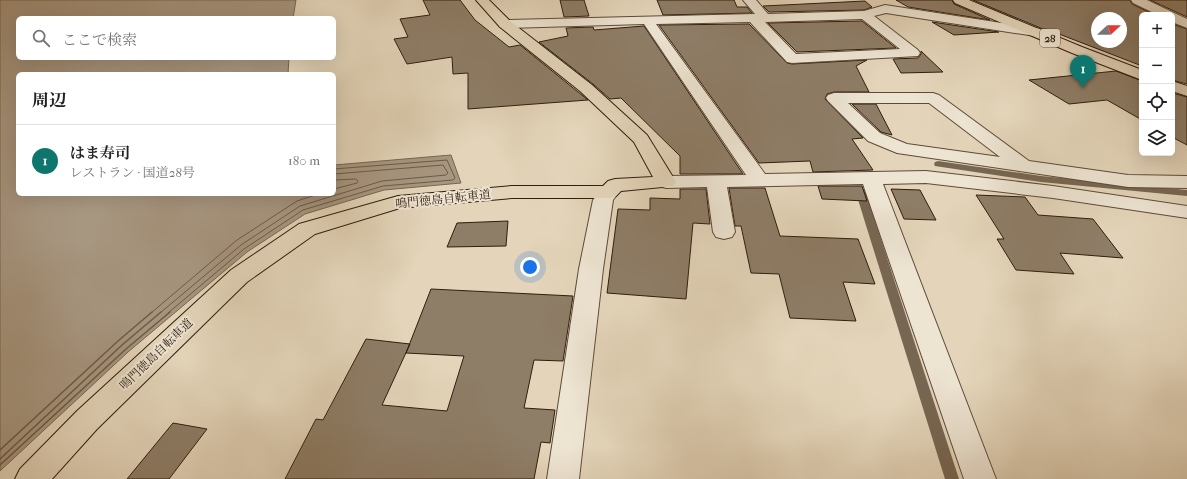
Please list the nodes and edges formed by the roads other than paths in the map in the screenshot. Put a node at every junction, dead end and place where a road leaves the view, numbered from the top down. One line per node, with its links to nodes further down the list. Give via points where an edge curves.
1 (482, 0): 12 (main road)
2 (749, 0): 9 (street)
3 (959, 0): 14 (main road, 28)
4 (1137, 0): 7 (street)
5 (809, 4): 8 (street)
6 (865, 9): 8 (street); 9 (street, via 913,53 792,59); 14 (street, via 886,9)
7 (1162, 12)
8 (822, 16): 9 (street)
9 (760, 18): 11 (street)
10 (1175, 18): 13 (street)
11 (647, 20): 12 (street); 18 (street)
12 (505, 24): 21 (main road, via 586,88 642,139)
13 (1187, 24)
14 (1035, 32): 15 (main road, 28)
15 (1139, 74)
16 (1023, 166): 16 (street, via 903,149 874,137 834,98 933,98); 20 (street)
17 (870, 178): 18 (street); 24 (street, via 926,177 1053,192); 29 (street)
18 (759, 180): 19 (street)
19 (716, 181): 21 (street); 26 (street)
20 (1128, 181): 22 (street); 24 (street)
21 (666, 182): 23 (main road, 鳴門徳島自転車道, via 615,185)
22 (1187, 182)
23 (609, 192): 27 (main road, 鳴門徳島自転車道, via 512,192 398,202 306,229 239,276 87,420); 28 (street, via 603,200 590,269)
24 (1156, 208): 25 (street)
25 (1187, 212)
26 (724, 232)
27 (31, 479)
28 (563, 479)
29 (980, 479)

